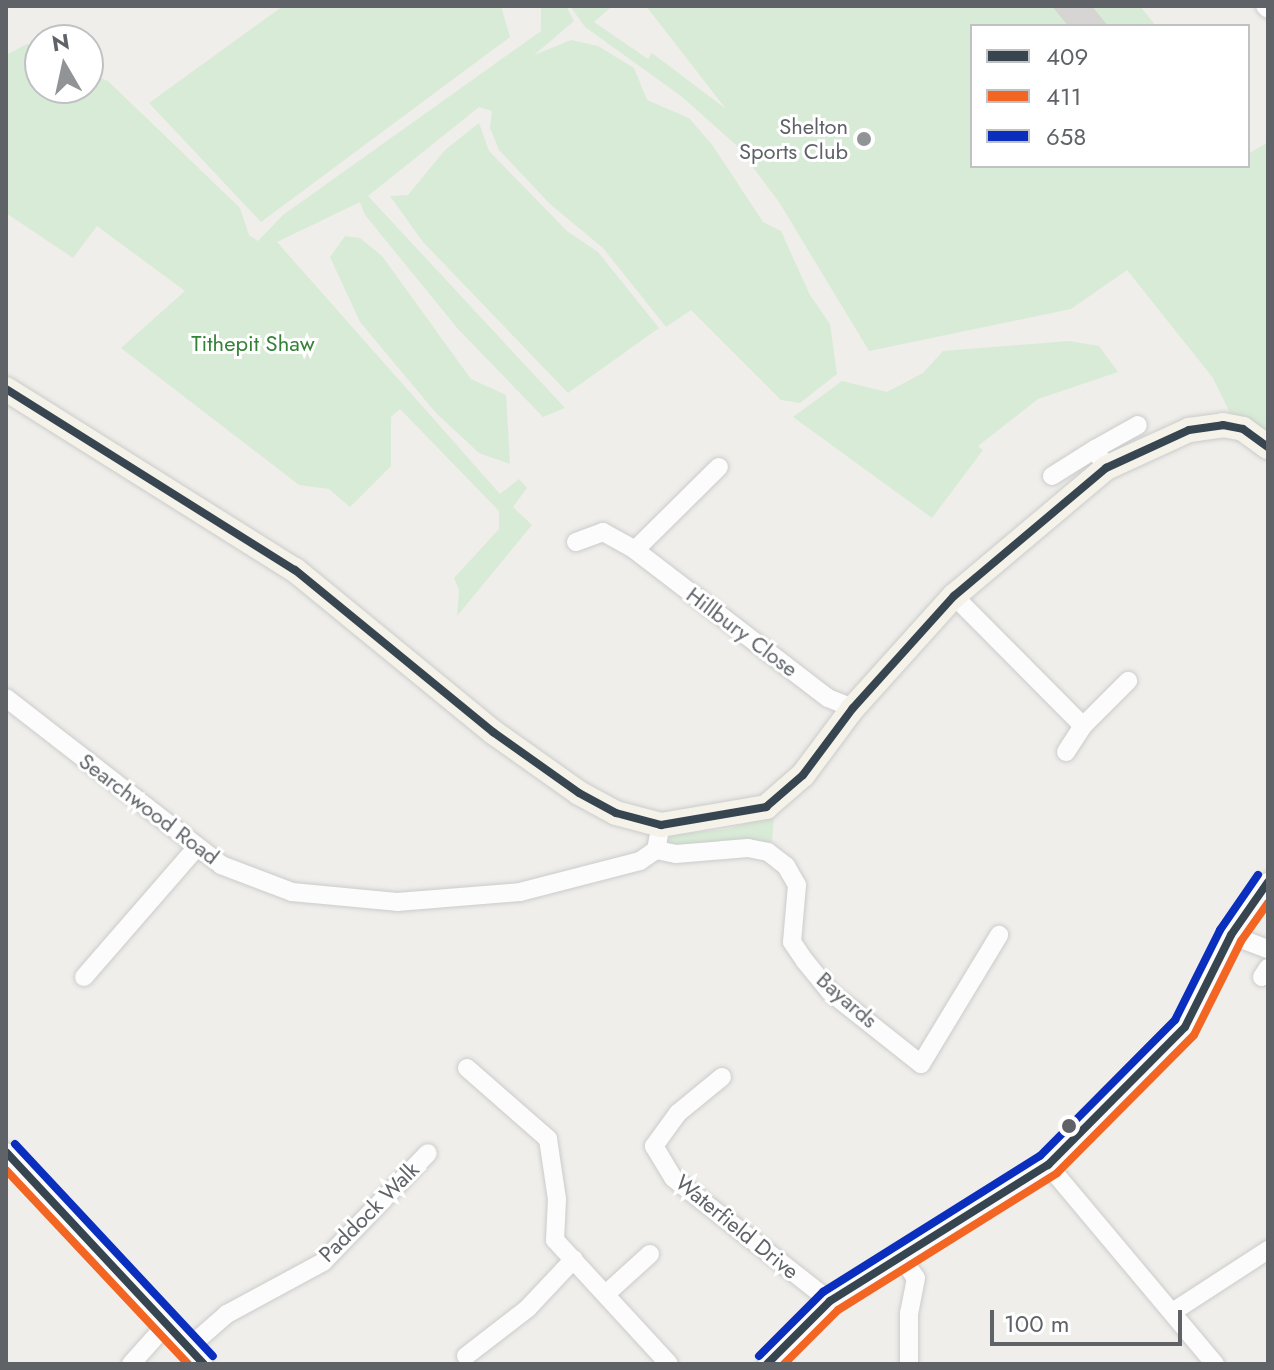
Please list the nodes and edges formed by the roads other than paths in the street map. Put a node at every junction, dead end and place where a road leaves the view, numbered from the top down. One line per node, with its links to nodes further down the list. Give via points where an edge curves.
1 (6, 389): 15 (main road, via 295,570 481,723 579,793 616,813)
2 (1138, 425): 4 (street)
3 (1268, 447): 4 (main road, via 1243,429 1223,425)
4 (1100, 458): 6 (street); 9 (main road)
5 (719, 467): 8 (street)
6 (1052, 476)
7 (576, 542): 8 (street, Hillbury Close, via 603,532)
8 (635, 550): 12 (street, Hillbury Close, via 828,698)
9 (954, 596): 12 (main road); 13 (street)
10 (1128, 681): 13 (street)
11 (6, 698): 16 (street, Searchwood Road)
12 (853, 708): 15 (main road, via 803,775 766,807)
13 (1083, 726): 14 (street)
14 (1066, 752)
15 (661, 825): 17 (street)
16 (197, 847): 17 (street, Searchwood Road, via 231,869 292,892 397,902 520,892 640,861); 22 (street)
17 (656, 850): 19 (street, Bayards, via 676,854 748,848 768,852 786,866 797,885 792,942 830,992 921,1064)
18 (1268, 882): 20 (street)
19 (999, 935)
20 (1231, 935): 21 (street); 27 (street, via 1185,1027)
21 (1268, 949)
22 (84, 977)
23 (467, 1068): 31 (street, via 548,1139 557,1199 555,1240)
24 (722, 1077): 33 (street, Waterfield Drive, via 678,1113 654,1146 673,1178)
25 (6, 1152): 35 (street)
26 (428, 1153): 36 (street, Paddock Walk, via 323,1262 227,1314)
27 (1048, 1165): 30 (street); 34 (street)
28 (1268, 1250): 34 (street)
29 (650, 1254): 32 (street)
30 (899, 1254): 33 (street); 42 (street, via 916,1278 909,1313)
31 (574, 1259): 32 (street); 37 (street, via 528,1308)
32 (607, 1293): 40 (street)
33 (830, 1301): 41 (street)
34 (1174, 1311): 43 (street)
35 (165, 1326): 36 (street); 38 (street)
36 (188, 1348): 39 (street)
37 (466, 1356)
38 (131, 1364)
39 (204, 1364)
40 (669, 1364)
41 (767, 1364)
42 (909, 1364)
43 (1215, 1364)

